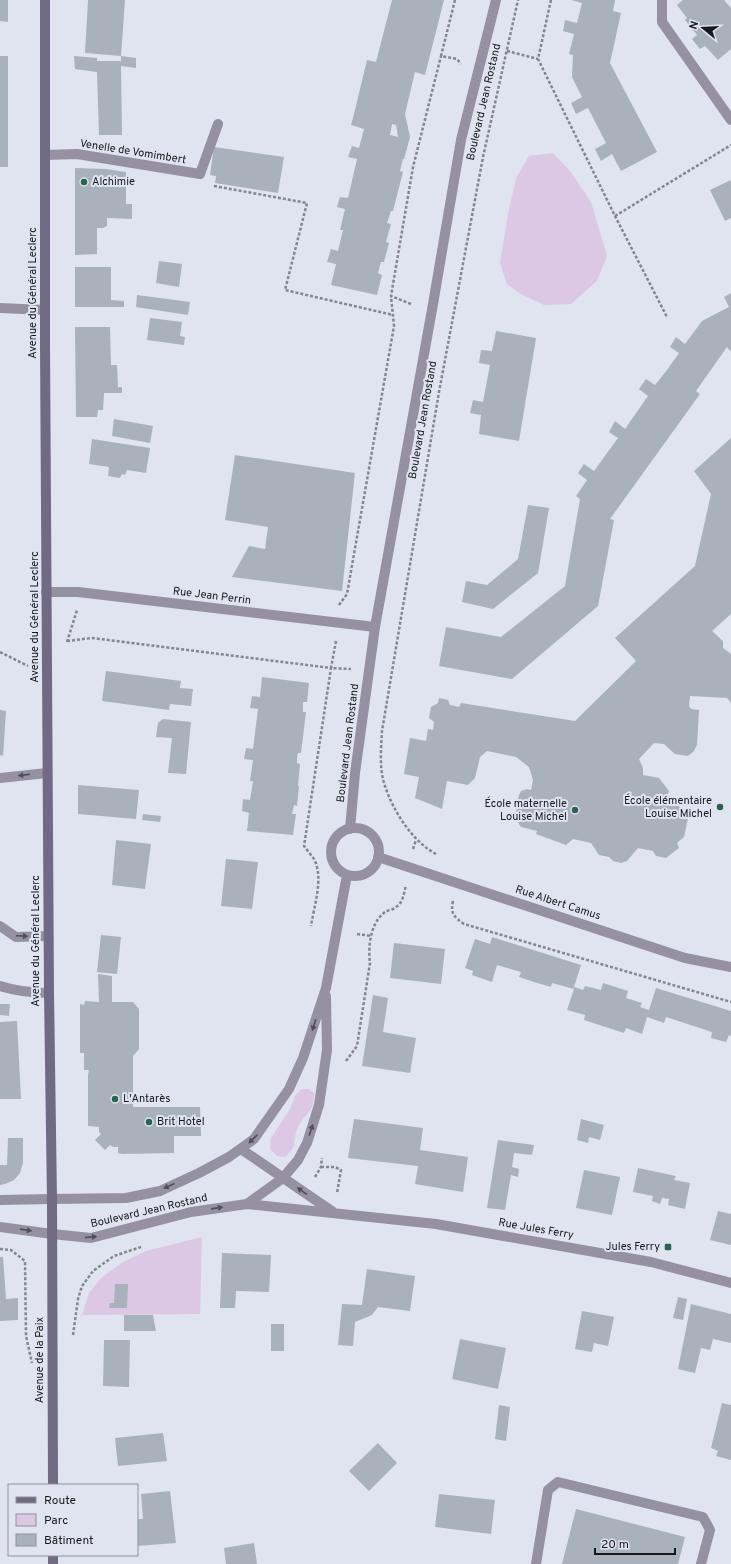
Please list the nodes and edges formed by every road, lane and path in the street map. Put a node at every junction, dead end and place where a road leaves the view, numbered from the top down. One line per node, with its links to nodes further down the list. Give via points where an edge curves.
1 (45, 0): 14 (main road, Avenue du Général Leclerc)
2 (455, 0): 8 (path)
3 (496, 0): 26 (street, Boulevard Jean Rostand, via 461,140)
4 (518, 0): 7 (path, Boulevard Jean Rostand)
5 (552, 0): 9 (path)
6 (662, 0): 11 (street, via 662,22)
7 (507, 51): 9 (path); 35 (path, Boulevard Jean Rostand, via 483,157 442,377 382,731 380,760 385,786 397,812)
8 (441, 56): 10 (path, via 457,59); 17 (path, via 413,167)
9 (538, 59): 16 (path)
10 (461, 65)
11 (731, 120)
12 (218, 124): 15 (street, Venelle de Vomimbert, via 200,174)
13 (731, 145): 16 (path)
14 (45, 155): 15 (street, Venelle de Vomimbert, via 77,154); 20 (main road, Avenue du Général Leclerc)
15 (193, 173): 21 (path, Venelle de Vomimbert, via 198,183 307,203 285,290)
16 (615, 216): 22 (path)
17 (391, 296): 18 (path); 21 (path)
18 (411, 304)
19 (0, 308): 20 (street)
20 (45, 310): 23 (main road, Avenue du Général Leclerc)
21 (393, 315): 24 (path, via 394,326 347,594)
22 (667, 317)
23 (46, 592): 26 (street, Rue Jean Perrin, via 78,592); 32 (main road, Avenue du Général Leclerc)
24 (339, 605)
25 (77, 610): 30 (path, via 67,641 92,638)
26 (375, 627): 34 (street, Boulevard Jean Rostand)
27 (336, 640): 30 (path)
28 (0, 652): 29 (path)
29 (33, 668)
30 (331, 668): 31 (path); 41 (path, via 304,846 314,859 318,872)
31 (358, 669)
32 (47, 774): 33 (street, one-way to 33); 43 (main road, Avenue du Général Leclerc)
33 (0, 778)
34 (350, 829): 36 (street, via 361,830 371,835 376,842); 37 (street, via 336,837 331,851 335,865)
35 (416, 840)
36 (378, 857): 37 (street, via 375,864 366,872 355,876); 45 (street, Rue Albert Camus, via 685,958)
37 (347, 875): 47 (street, Boulevard Jean Rostand)
38 (406, 883): 44 (path, via 402,901 378,919)
39 (454, 897): 49 (path, via 451,909 454,917 464,924)
40 (0, 926): 43 (street, one-way to 43, via 16,937)
41 (311, 926)
42 (357, 934): 44 (path)
43 (48, 936): 48 (main road, Avenue du Général Leclerc)
44 (372, 936): 50 (path, via 357,1046)
45 (731, 967)
46 (0, 986): 48 (street, via 12,990)
47 (326, 988): 51 (street, Boulevard Jean Rostand, one-way to 51, via 303,1058 289,1090 254,1139); 53 (street, Boulevard Jean Rostand, one-way to 47, via 298,1160 307,1142 319,1105 327,1050)
48 (49, 993): 55 (main road, Avenue du Général Leclerc)
49 (731, 1002)
50 (344, 1063)
51 (241, 1149): 53 (street, Rue Jules Ferry); 55 (street, Boulevard Jean Rostand, one-way to 55, via 160,1191 126,1198)
52 (322, 1156): 54 (path, via 321,1167 341,1170)
53 (283, 1178): 57 (street, Boulevard Jean Rostand); 58 (street, Rue Jules Ferry, one-way to 53)
54 (336, 1198)
55 (52, 1199): 56 (street, Boulevard Jean Rostand); 60 (main road, Avenue du Général Leclerc)
56 (0, 1200)
57 (247, 1204): 58 (street, Rue Jules Ferry); 60 (street, Boulevard Jean Rostand, one-way to 57, via 91,1238 191,1212)
58 (334, 1213): 63 (street, Rue Jules Ferry, via 436,1224 636,1259)
59 (0, 1227): 60 (street, Boulevard Jean Rostand, one-way to 60)
60 (52, 1234): 66 (main road, Avenue de la Paix)
61 (0, 1249): 65 (path, via 11,1250 25,1262 26,1336)
62 (114, 1256): 64 (path, via 93,1271 82,1286)
63 (731, 1284)
64 (78, 1299)
65 (32, 1370)
66 (53, 1484)
67 (536, 1564): 68 (street, via 548,1490 558,1482 703,1517 710,1530)
68 (701, 1564)

